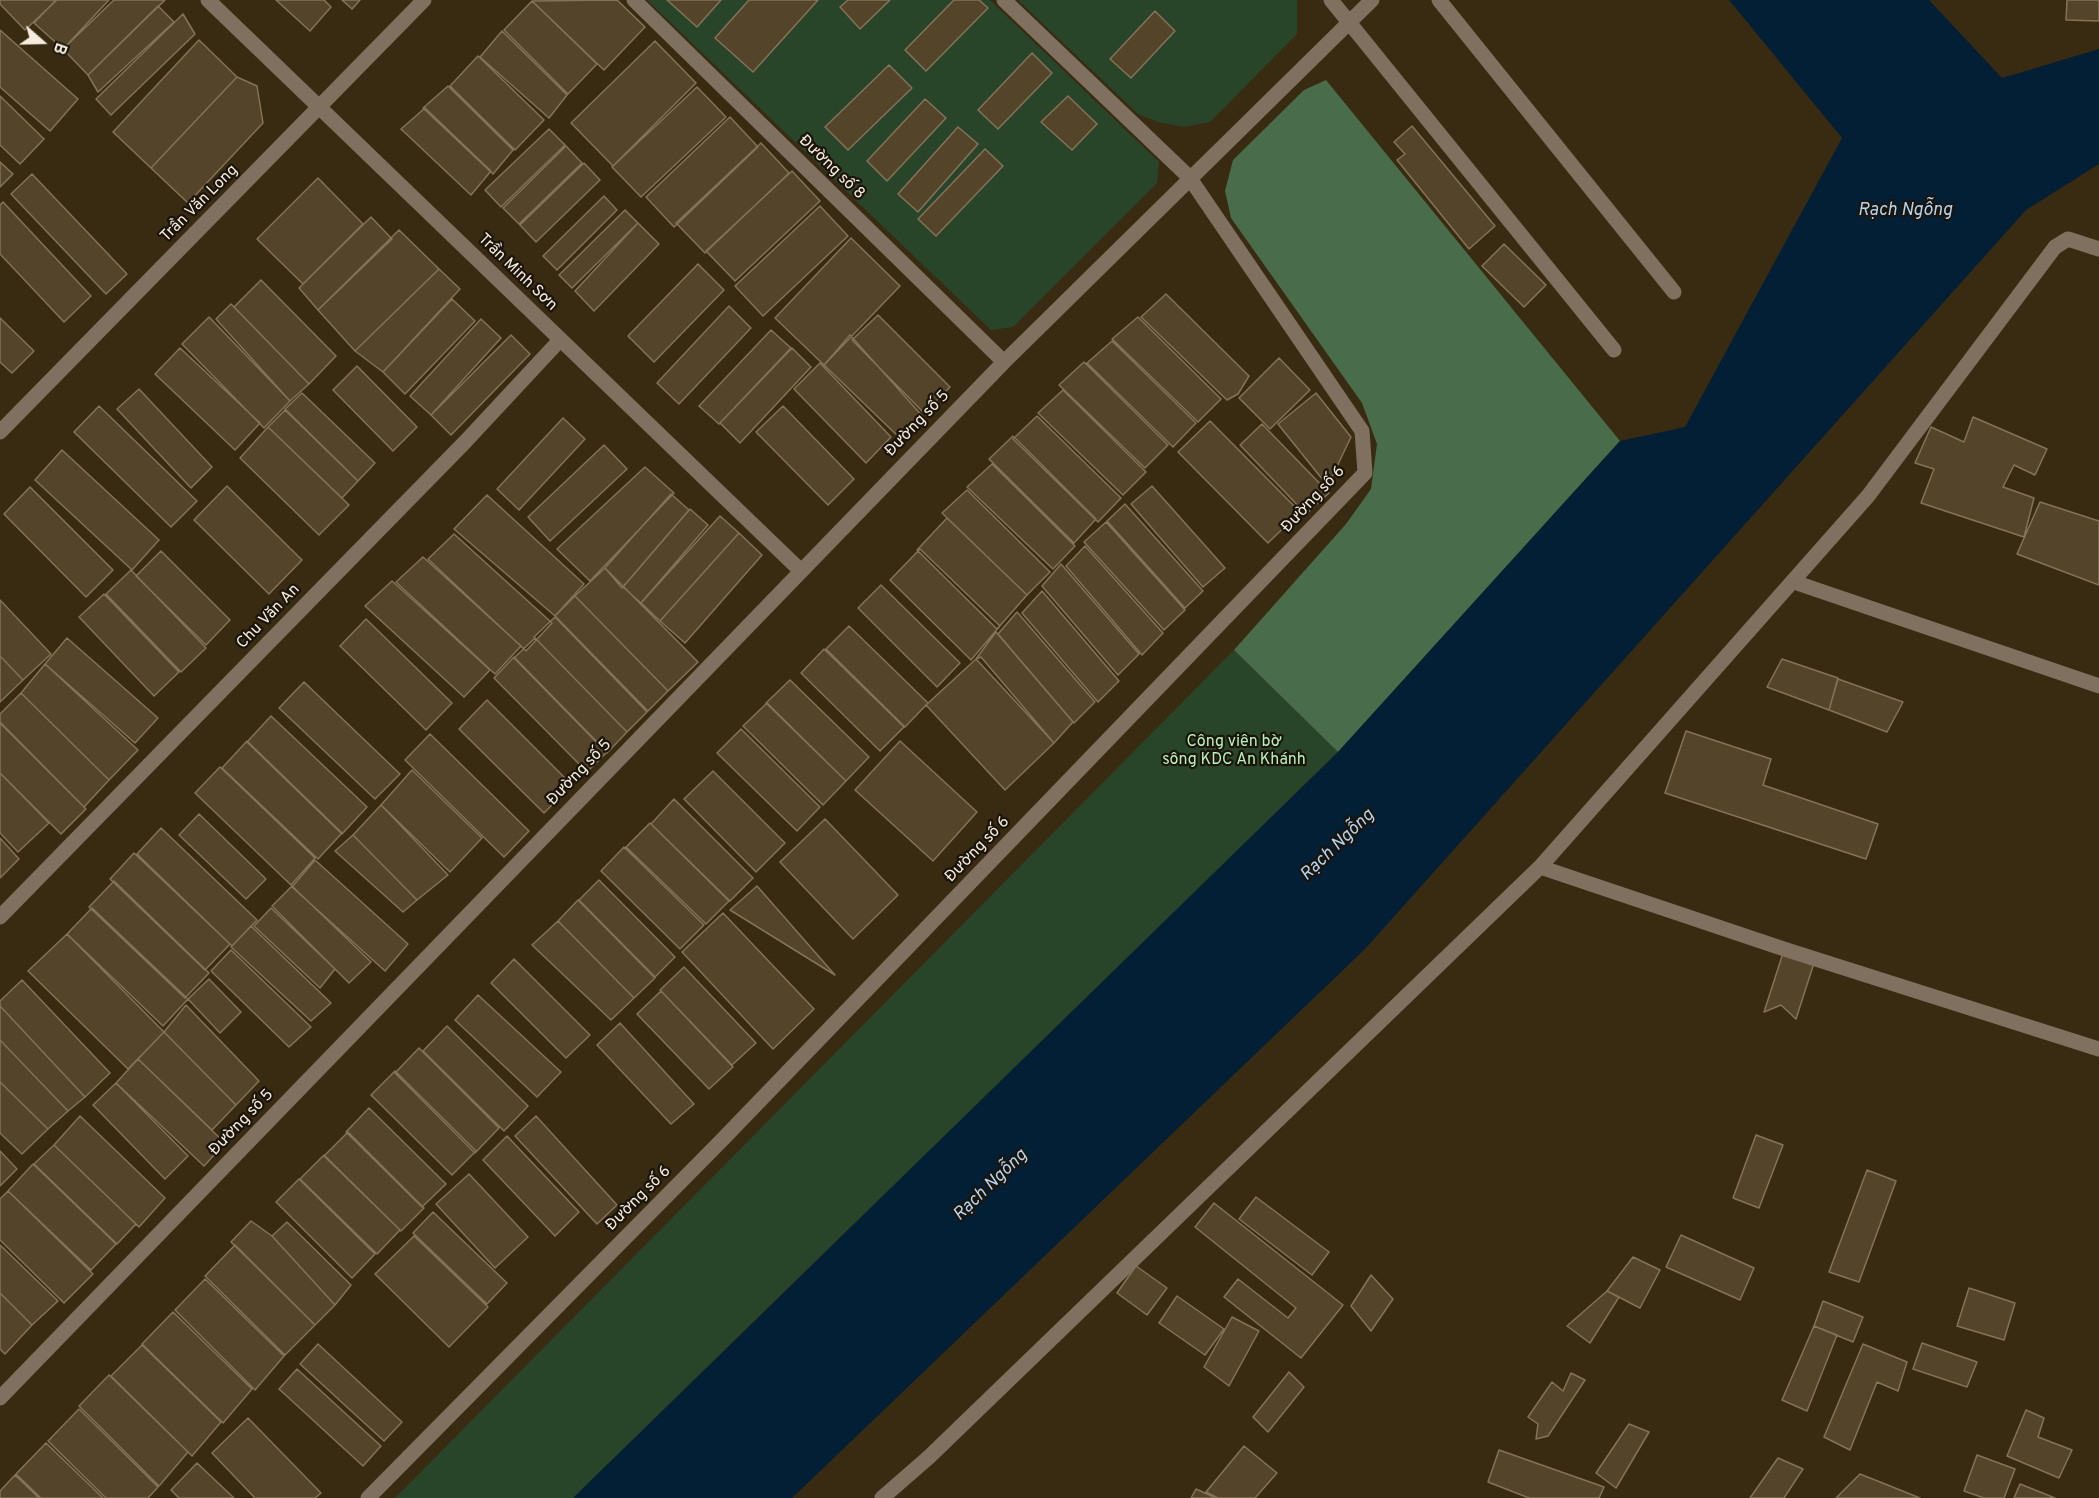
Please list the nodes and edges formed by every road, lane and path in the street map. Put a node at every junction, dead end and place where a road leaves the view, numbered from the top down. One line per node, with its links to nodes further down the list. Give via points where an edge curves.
1 (208, 0): 9 (street, Trần Minh Sơn)
2 (424, 0): 9 (street, Trần Văn Long)
3 (633, 0): 15 (street, Đường số 8)
4 (1004, 0): 10 (street, Đường số 6)
5 (1331, 0): 8 (street)
6 (1372, 0): 8 (street, Đường số 5)
7 (1439, 0): 12 (street)
8 (1348, 22): 10 (street, Đường số 5); 14 (street)
9 (319, 108): 13 (street, Trần Minh Sơn); 16 (street, Trần Văn Long)
10 (1189, 177): 15 (street, Đường số 5); 24 (street, Đường số 6, via 1362,431 1365,472 721,1141)
11 (2099, 249): 18 (street, via 2068,239 2055,247 1868,496)
12 (1674, 292)
13 (560, 340): 17 (street, Trần Minh Sơn); 21 (street, Chu Văn An)
14 (1614, 350)
15 (1004, 362): 17 (street, Đường số 5)
16 (0, 432)
17 (801, 571): 23 (street, Đường số 5)
18 (1794, 582): 19 (street); 20 (street)
19 (2099, 686)
20 (1540, 867): 22 (street); 25 (street, via 930,1457)
21 (0, 917)
22 (2099, 1049)
23 (0, 1398)
24 (368, 1498)
25 (882, 1498)

